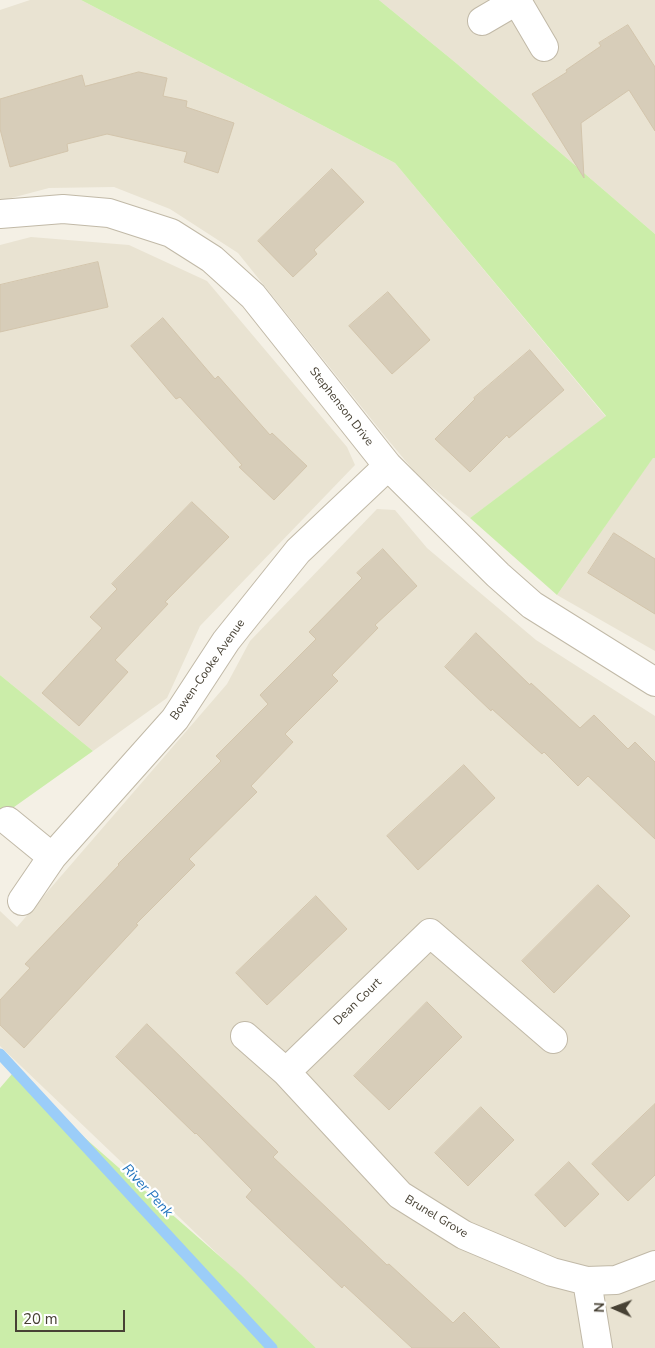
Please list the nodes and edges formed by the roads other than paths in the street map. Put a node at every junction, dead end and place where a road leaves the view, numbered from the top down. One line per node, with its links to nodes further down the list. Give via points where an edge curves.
1 (517, 0): 2 (street); 3 (street)
2 (482, 21)
3 (544, 47)
4 (0, 214): 5 (street, Stephenson Drive, via 63,209 109,213 171,232 212,259 253,296)
5 (388, 466): 6 (street, Stephenson Drive, via 498,576 532,605); 8 (street, Bowen-Cooke Avenue, via 298,551 226,642 175,719)
6 (655, 682)
7 (8, 821): 8 (street)
8 (52, 857): 9 (street, Bowen-Cooke Avenue)
9 (22, 901)
10 (245, 1036): 12 (street, Brunel Grove)
11 (552, 1039): 12 (street, Dean Court, via 430,933)
12 (286, 1072): 14 (street, Brunel Grove, via 400,1195 464,1235 552,1272)
13 (655, 1265): 14 (street, Brunel Grove, via 616,1280)
14 (587, 1281): 15 (street)
15 (598, 1348)

